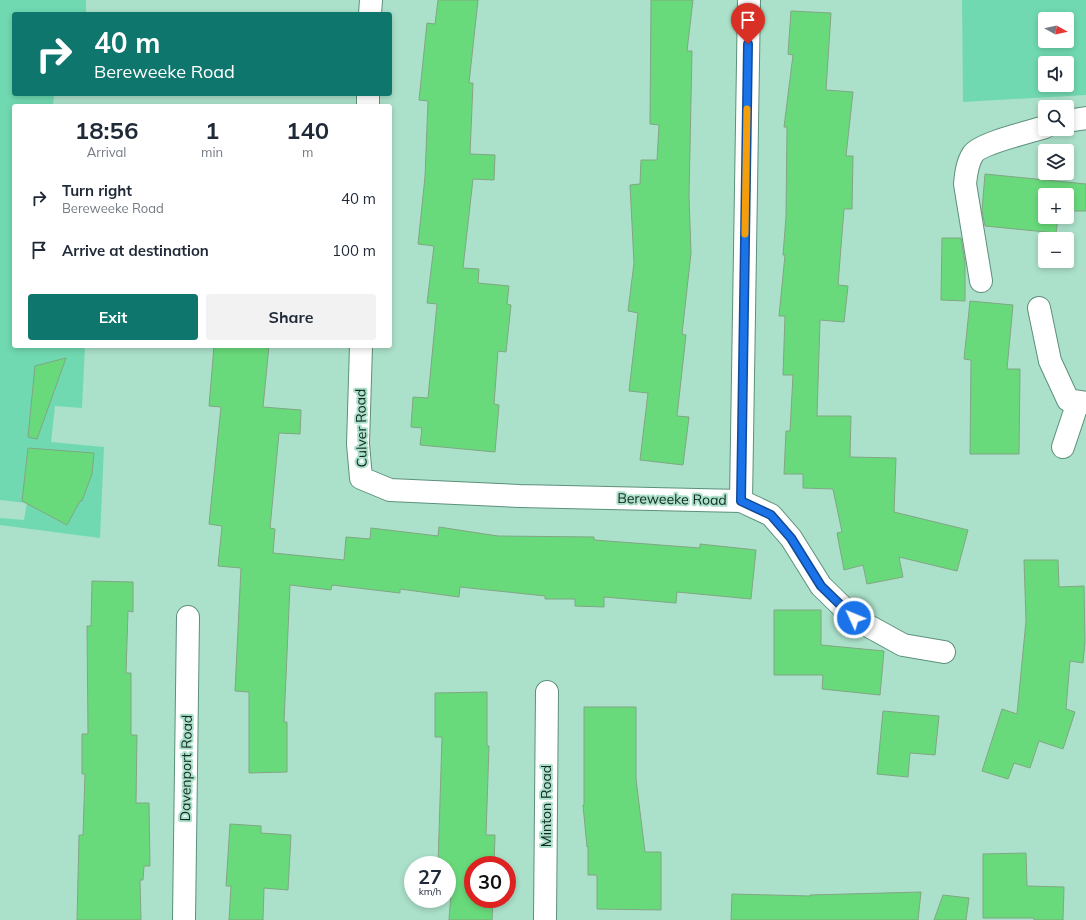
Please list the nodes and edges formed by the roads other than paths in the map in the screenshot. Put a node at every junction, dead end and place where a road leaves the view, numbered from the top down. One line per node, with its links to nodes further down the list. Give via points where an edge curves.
1 (371, 0): 3 (street)
2 (749, 0): 13 (street, Bereweeke Road)
3 (370, 12)
4 (1086, 118): 5 (street)
5 (1074, 119)
6 (1038, 129): 7 (street, via 986,145 974,154 967,169 965,184)
7 (982, 281)
8 (1039, 308): 10 (street, via 1050,361 1068,400)
9 (361, 348): 12 (street, Culver Road, via 358,444 362,478)
10 (1082, 402): 11 (street)
11 (1062, 447)
12 (390, 490): 13 (street, Bereweeke Road)
13 (741, 501): 15 (street, via 771,515 791,538 821,586 854,618 903,645)
14 (188, 617): 17 (street, Davenport Road)
15 (944, 652)
16 (546, 692): 18 (street, Minton Road)
17 (184, 920)
18 (545, 920)

